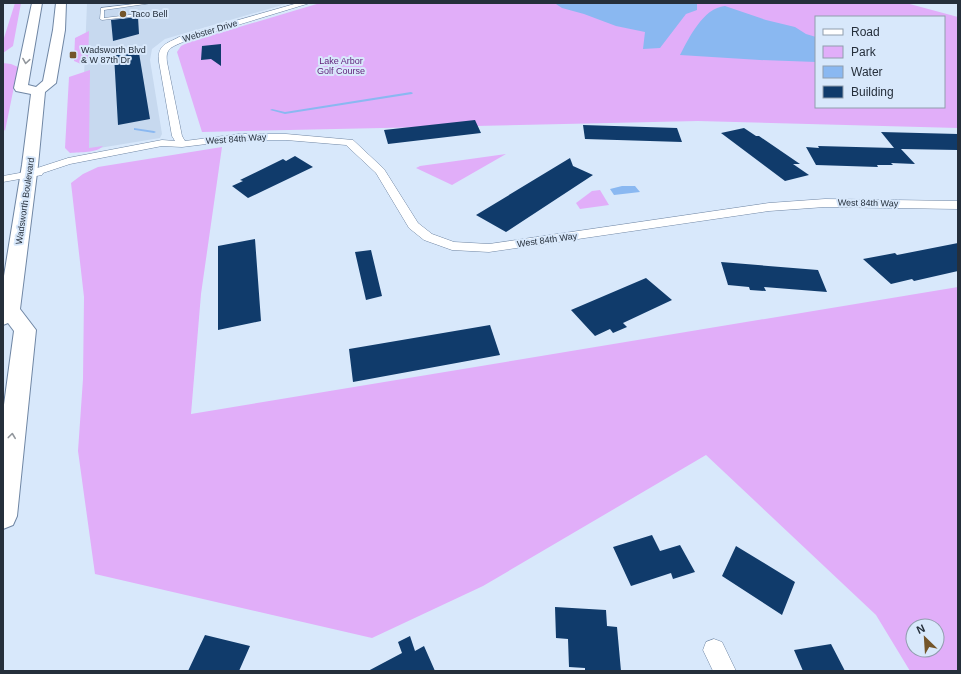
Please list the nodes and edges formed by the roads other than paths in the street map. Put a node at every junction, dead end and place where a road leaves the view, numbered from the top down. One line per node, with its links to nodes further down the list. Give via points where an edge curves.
1 (151, 3): 1 (lane, via 102,10 102,19 154,12)
2 (306, 3): 6 (street, Webster Drive, via 182,39 165,48 162,56 177,136)
3 (32, 5): 5 (main road, one-way to 5, via 21,88)
4 (65, 8): 5 (main road, via 49,83)
5 (38, 91): 7 (main road, Wadsworth Boulevard)
6 (182, 144): 7 (street, West 84th Way, via 162,143 113,151 68,161); 9 (street, West 84th Way, via 239,137 286,137 349,142 380,171 413,225 428,237 452,246 489,248 768,207 818,203)
7 (29, 174): 8 (street, West 84th Way); 10 (main road, Wadsworth Boulevard)
8 (3, 179)
9 (958, 205)
10 (6, 313): 11 (main road, Wadsworth Boulevard, one-way to 10, via 25,330)
11 (3, 516)
12 (714, 650): 13 (street)
13 (725, 671)

